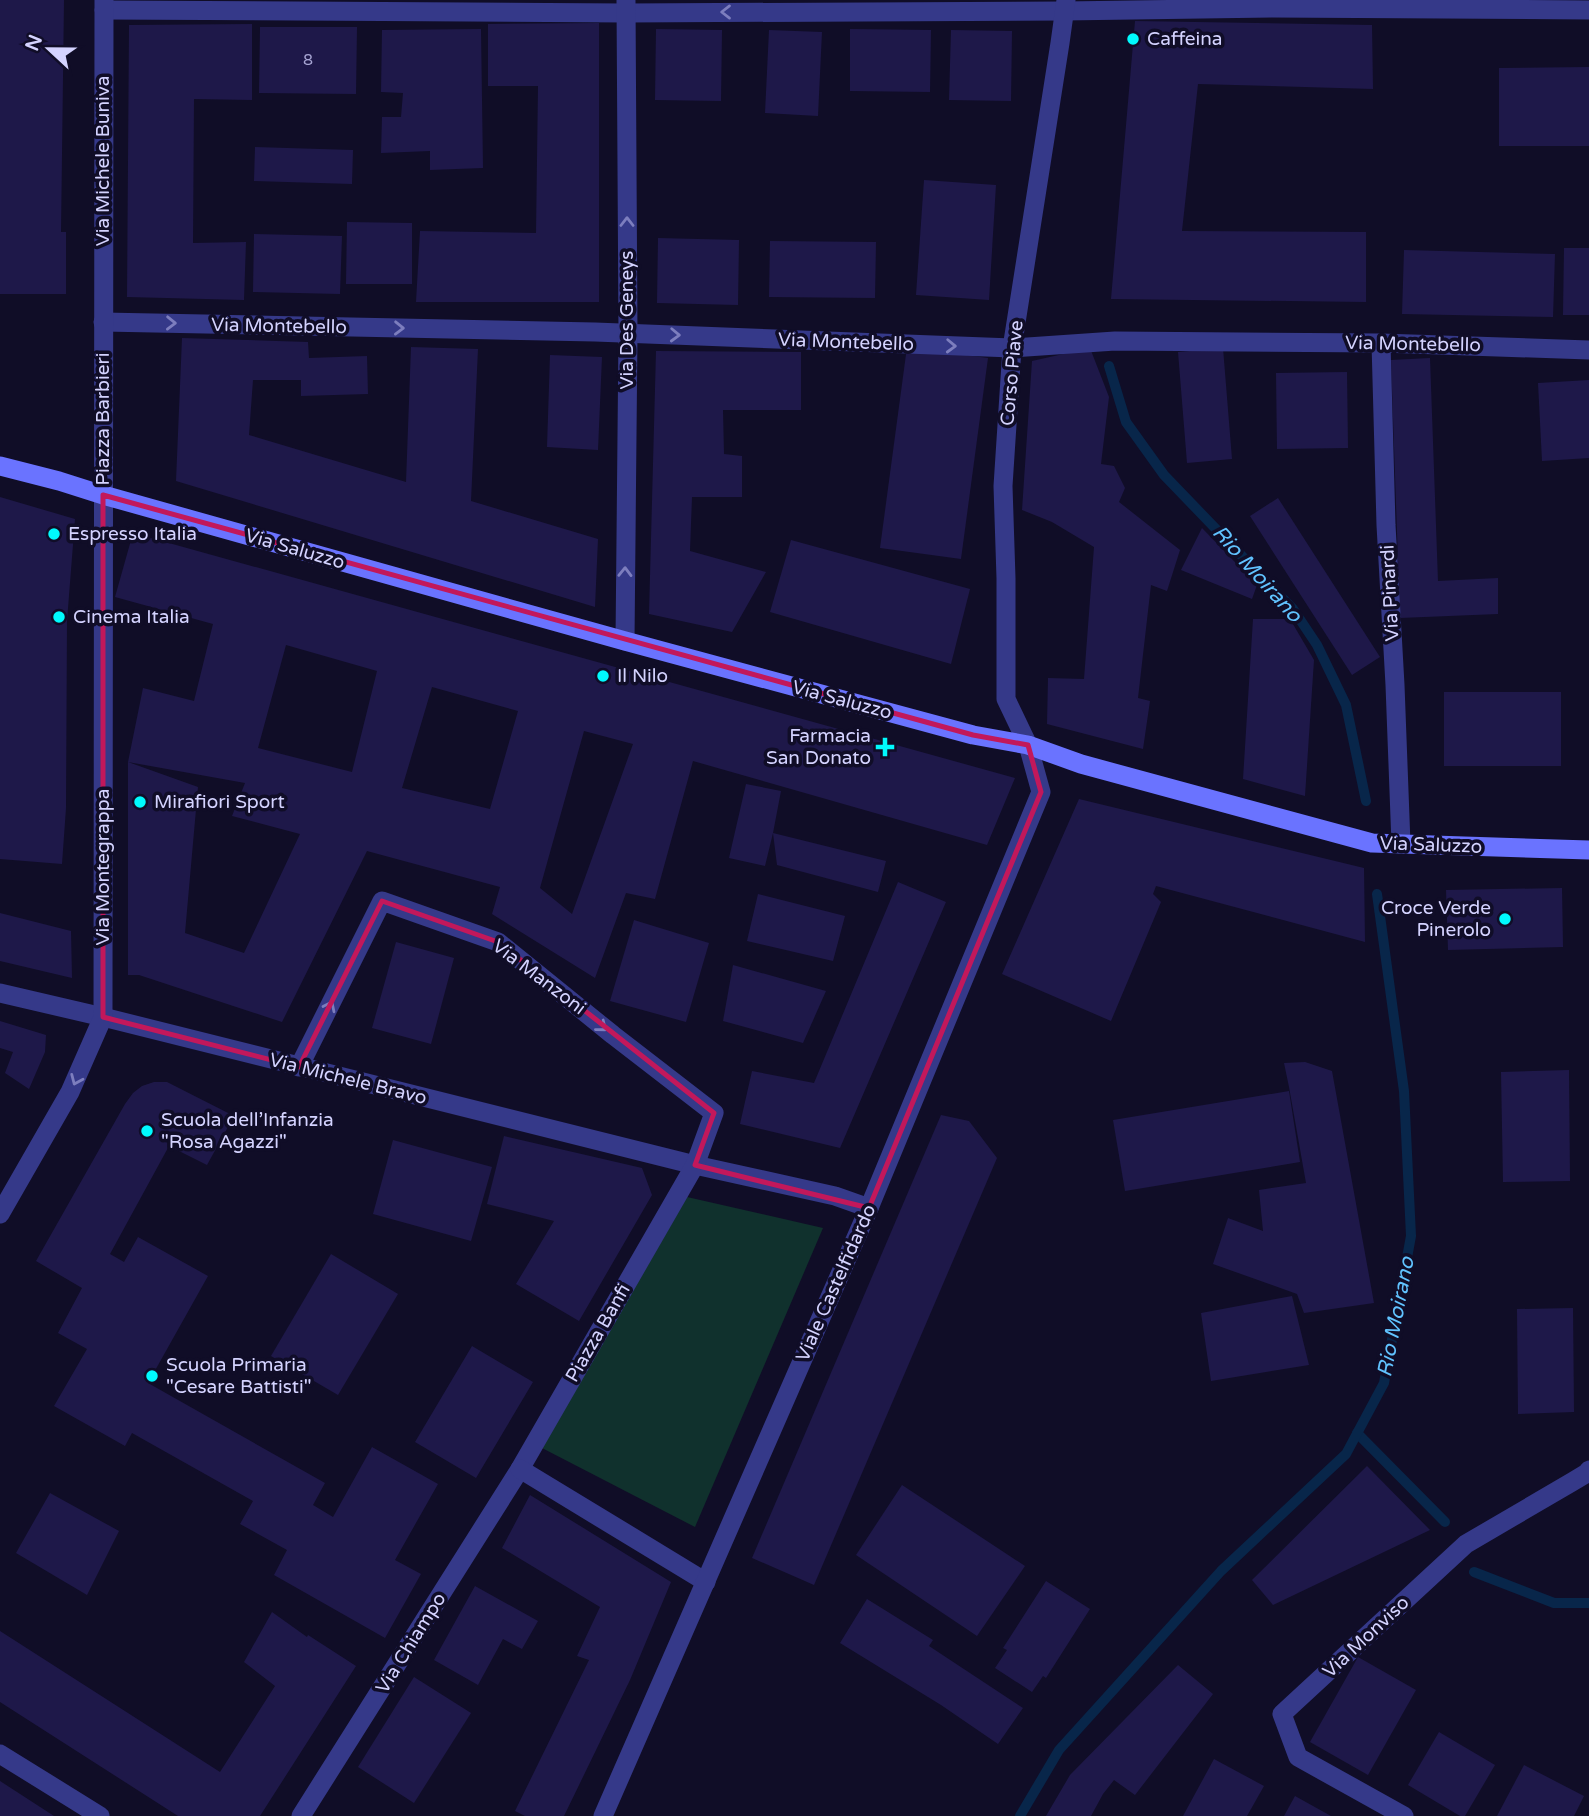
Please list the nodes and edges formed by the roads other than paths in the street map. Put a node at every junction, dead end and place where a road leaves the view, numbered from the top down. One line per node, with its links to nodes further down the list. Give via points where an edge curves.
1 (104, 5): 2 (street); 5 (street, Via Michele Buniva)
2 (626, 6): 3 (street, one-way to 2); 6 (street, Via Des Geneys, one-way to 2)
3 (1065, 6): 4 (street); 8 (street, Corso Piave)
4 (1589, 10)
5 (103, 322): 6 (street, Via Montebello, one-way to 6); 11 (street, Piazza Barbieri)
6 (628, 333): 8 (street, Via Montebello, one-way to 8); 12 (street, Via Des Geneys, one-way to 6)
7 (1381, 343): 8 (street, Via Montebello, via 1115,341); 9 (street, Via Montebello); 14 (street, Via Pinardi)
8 (1012, 348): 13 (street, Corso Piave, via 1003,486 1006,699)
9 (1589, 350)
10 (0, 466): 11 (main road, Piazza Barbieri)
11 (103, 495): 12 (main road, Via Saluzzo); 17 (street, Via Montegrappa)
12 (625, 641): 13 (main road, Via Saluzzo, via 973,735)
13 (1028, 745): 14 (main road, Via Saluzzo, via 1081,764 1372,844); 20 (street, Viale Castelfidardo, via 1041,792)
14 (1401, 844): 15 (main road, Via Saluzzo)
15 (1589, 850)
16 (0, 993): 17 (street, Via Michele Bravo)
17 (103, 1017): 18 (street, Via Michele Bravo); 21 (street, Via Montegrappa, one-way to 21, via 71,1093)
18 (299, 1067): 19 (street, Via Michele Bravo); 19 (street, Via Manzoni, one-way to 19, via 382,901 498,942 714,1113)
19 (695, 1166): 20 (street, via 835,1196); 22 (street, Piazza Banfi)
20 (869, 1208): 24 (street, Viale Castelfidardo)
21 (0, 1214)
22 (520, 1469): 24 (street); 27 (street, Via Chiampo)
23 (1589, 1470): 29 (street, Via Monviso, via 1466,1544 1282,1714 1298,1757)
24 (706, 1582): 28 (street, Viale Castelfidardo)
25 (0, 1754): 26 (street)
26 (100, 1816)
27 (301, 1816)
28 (603, 1816)
29 (1404, 1816)

